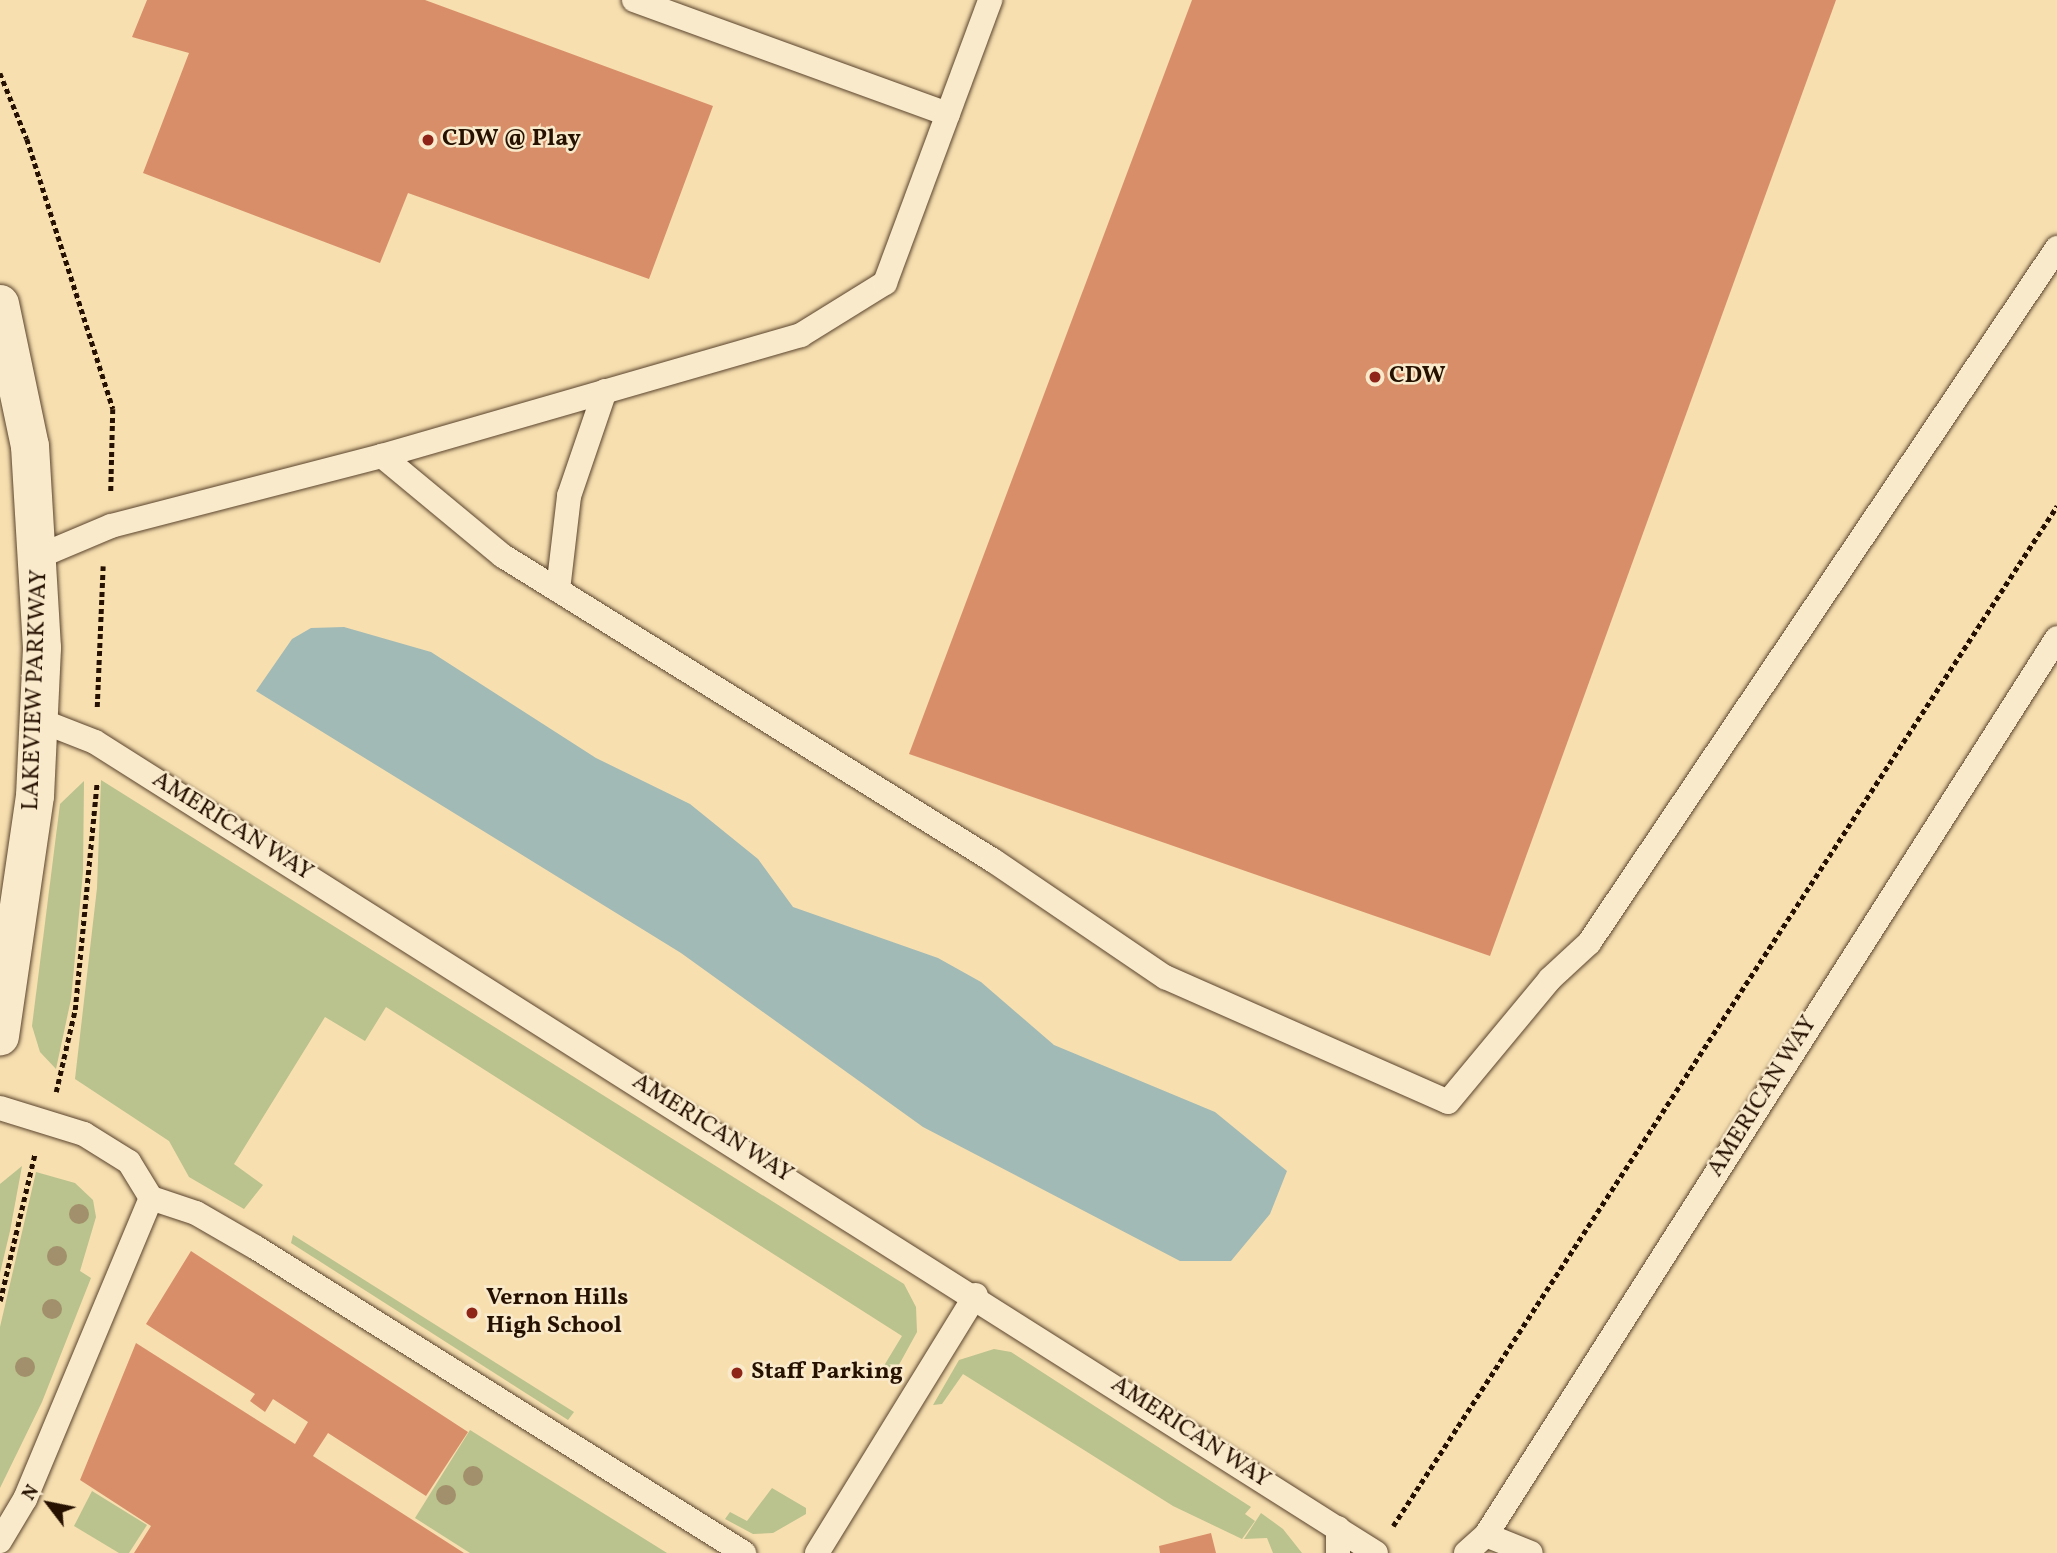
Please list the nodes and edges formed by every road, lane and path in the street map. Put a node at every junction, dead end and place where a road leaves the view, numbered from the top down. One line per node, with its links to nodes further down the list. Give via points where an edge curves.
1 (634, 0): 3 (lane)
2 (990, 0): 3 (lane)
3 (948, 114): 6 (lane, via 885,283 801,335)
4 (2057, 248): 10 (lane, via 1589,943 1550,979 1448,1102 1165,977 994,861)
5 (0, 304): 9 (street, LAKEVIEW PARKWAY, via 30,446)
6 (605, 391): 7 (lane); 10 (lane, via 569,496)
7 (382, 456): 9 (lane, via 111,526); 10 (lane, via 503,556)
8 (2057, 506): 23 (path)
9 (40, 556): 12 (street, LAKEVIEW PARKWAY)
10 (558, 590)
11 (2057, 638): 18 (lane, AMERICAN WAY)
12 (39, 720): 13 (street, LAKEVIEW PARKWAY, via 20,923); 16 (lane, AMERICAN WAY, via 95,742)
13 (0, 1036)
14 (0, 1108): 15 (lane, via 84,1134 129,1162)
15 (151, 1198): 19 (lane, via 25,1499); 20 (lane, via 196,1213 256,1247)
16 (976, 1295): 17 (lane, AMERICAN WAY); 21 (lane)
17 (1338, 1528): 22 (lane); 23 (lane, AMERICAN WAY)
18 (1486, 1535): 24 (lane, AMERICAN WAY); 25 (lane)
19 (0, 1541)
20 (744, 1553)
21 (817, 1553)
22 (1338, 1553)
23 (1376, 1553)
24 (1466, 1553)
25 (1531, 1553)

